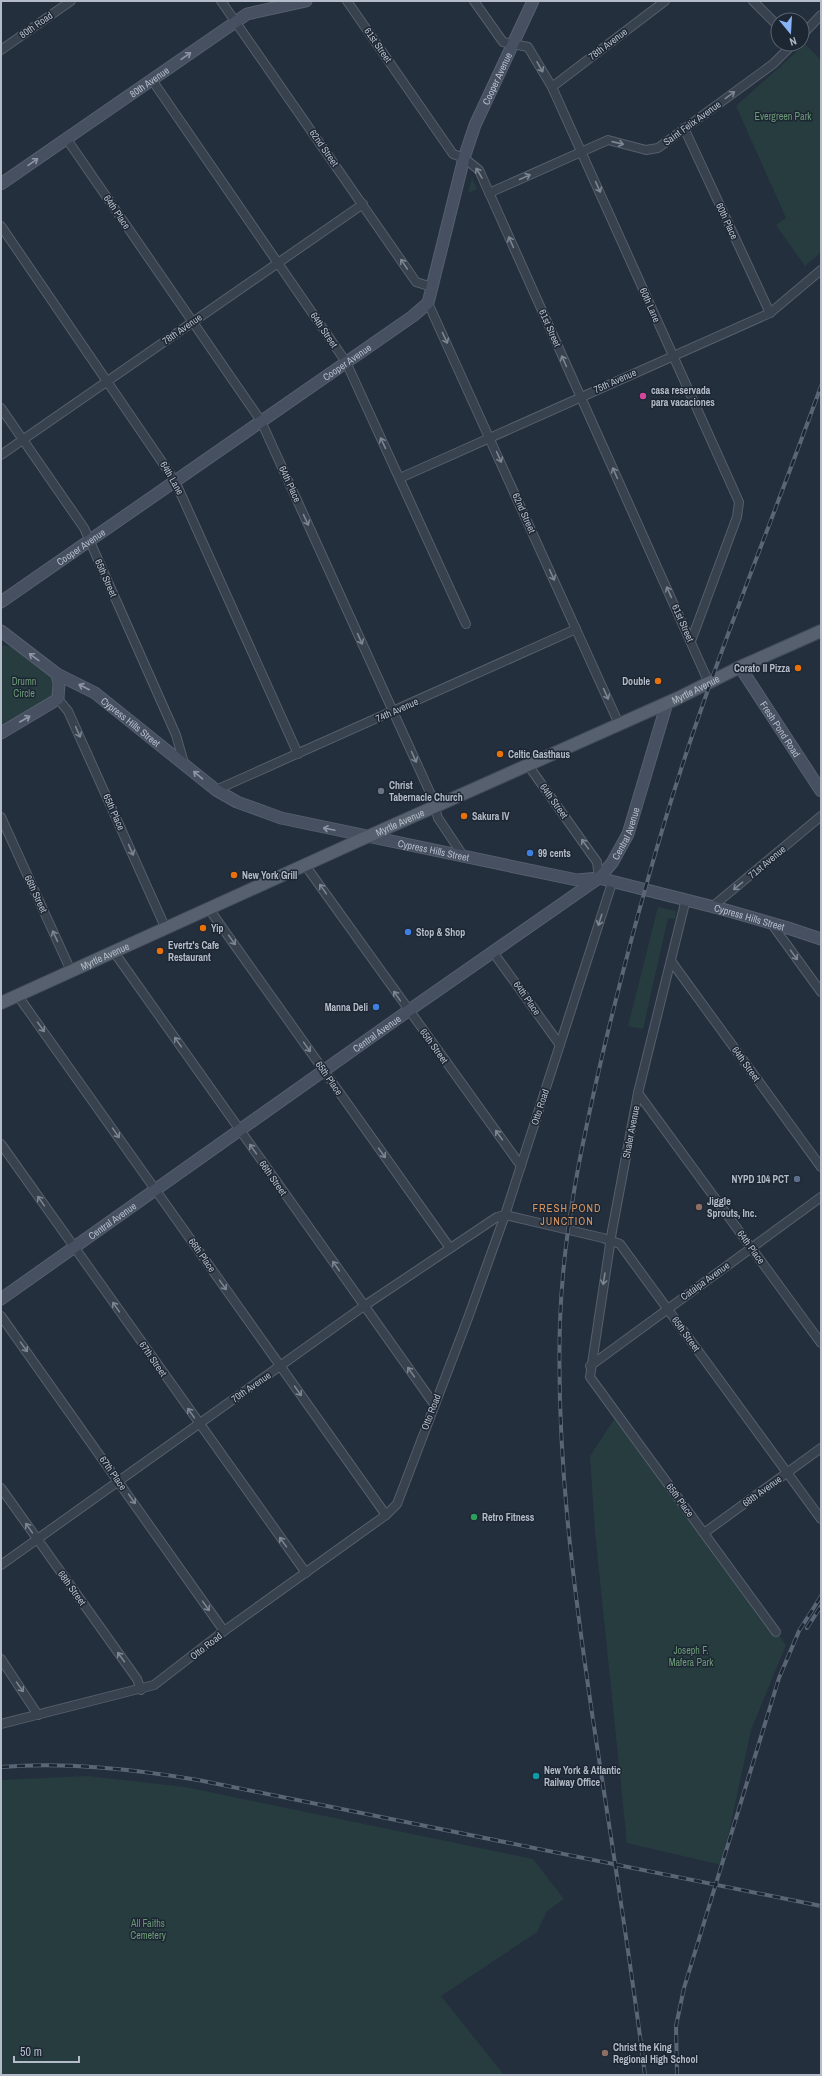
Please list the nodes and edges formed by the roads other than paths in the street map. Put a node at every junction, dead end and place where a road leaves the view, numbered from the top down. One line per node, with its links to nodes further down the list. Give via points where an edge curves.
1 (71, 1): 14 (street, 80th Road)
2 (221, 1): 11 (street, 62nd Street)
3 (306, 1): 11 (main road, 80th Avenue, via 247,14)
4 (347, 1): 21 (street, 61st Street, via 453,154)
5 (474, 1): 13 (street, 60th Lane, via 502,42)
6 (533, 1): 13 (main road, Cooper Avenue)
7 (666, 1): 17 (street, 78th Avenue)
8 (753, 1): 10 (street)
9 (821, 15): 12 (street)
10 (770, 18)
11 (236, 22): 16 (main road, 80th Avenue, one-way to 11); 24 (street, 62nd Street)
12 (810, 27)
13 (513, 44): 17 (street, 60th Lane, one-way to 17, via 528,46); 21 (main road, Cooper Avenue, via 475,125)
14 (1, 50)
15 (785, 52): 18 (street, Saint Felix Avenue, one-way to 15, via 773,64)
16 (152, 80): 19 (main road, 80th Avenue); 26 (street, 64th Street)
17 (552, 87): 20 (street, 60th Lane)
18 (684, 128): 20 (street, Saint Felix Avenue, one-way to 18, via 608,140 646,150 658,148); 30 (street, 60th Place)
19 (66, 138): 22 (main road, 80th Avenue, one-way to 19); 31 (street, 64th Place)
20 (582, 152): 23 (street, Saint Felix Avenue, one-way to 20); 32 (street, 60th Lane, one-way to 32)
21 (464, 158): 23 (street, 61st Street, one-way to 21, via 479,170); 28 (main road, Cooper Avenue)
22 (1, 184)
23 (489, 193): 35 (street, 61st Street, one-way to 23)
24 (362, 204): 26 (street, 78th Avenue); 28 (street, 62nd Street, one-way to 24, via 416,282)
25 (1, 226): 34 (street, 64th Lane)
26 (278, 263): 31 (street, 78th Avenue); 33 (street, 64th Street)
27 (821, 270): 30 (street, 75th Avenue)
28 (432, 287): 29 (main road, Cooper Avenue)
29 (428, 303): 33 (main road, Cooper Avenue); 38 (street, 62nd Street, one-way to 38)
30 (770, 313): 32 (street, 75th Avenue)
31 (192, 322): 34 (street, 78th Avenue); 37 (street, 64th Place)
32 (673, 355): 35 (street, 75th Avenue); 50 (street, 60th Lane, via 738,502 736,517)
33 (346, 362): 37 (main road, Cooper Avenue); 41 (street, 64th Street, one-way to 33)
34 (108, 380): 39 (street, 78th Avenue); 42 (street, 64th Lane)
35 (580, 396): 38 (street, 75th Avenue); 50 (street, 61st Street, one-way to 35)
36 (1, 408): 39 (street, 65th Street)
37 (261, 421): 42 (main road, Cooper Avenue); 56 (street, 64th Place, one-way to 56)
38 (490, 437): 41 (street, 75th Avenue); 46 (street, 62nd Street, one-way to 46)
39 (23, 440): 40 (street, 78th Avenue); 43 (street, 65th Street)
40 (1, 455)
41 (400, 478): 45 (street, 64th Street)
42 (175, 481): 43 (main road, Cooper Avenue); 59 (street, 64th Lane)
43 (90, 540): 44 (main road, Cooper Avenue); 60 (street, 65th Street, via 176,736)
44 (1, 602)
45 (466, 624)
46 (576, 629): 56 (street, 74th Avenue); 57 (street, 62nd Street, one-way to 57)
47 (1, 631): 49 (main road, Cypress Hills Street)
48 (821, 631): 51 (main road, Myrtle Avenue)
49 (6, 641): 52 (main road, Cypress Hills Street, one-way to 49)
50 (691, 641): 53 (street, 61st Street)
51 (740, 667): 53 (main road, Myrtle Avenue); 63 (main road, Fresh Pond Road)
52 (57, 674): 54 (main road); 60 (main road, Cypress Hills Street, one-way to 52, via 95,693)
53 (709, 683): 55 (main road, Myrtle Avenue)
54 (58, 699): 58 (main road, one-way to 54); 76 (street, 65th Place, one-way to 76, via 68,711)
55 (667, 703): 57 (main road, Myrtle Avenue); 70 (main road, Central Avenue, via 628,834 612,863)
56 (393, 711): 59 (street, 74th Avenue); 64 (street, 64th Place, one-way to 64)
57 (619, 724): 61 (main road, Myrtle Avenue)
58 (1, 733)
59 (298, 754): 62 (street, 74th Avenue)
60 (184, 763): 62 (main road, Cypress Hills Street, one-way to 60)
61 (528, 765): 64 (main road, Myrtle Avenue); 70 (street, 64th Street, one-way to 61, via 598,862)
62 (216, 790): 67 (main road, Cypress Hills Street, one-way to 62, via 280,818 237,802)
63 (821, 791)
64 (434, 806): 67 (main road, Myrtle Avenue); 68 (street, 64th Place, via 438,818)
65 (821, 816): 73 (street, 71st Avenue, one-way to 73)
66 (1, 817): 81 (street, 66th Street, one-way to 66)
67 (368, 836): 68 (main road, Cypress Hills Street); 69 (main road, Myrtle Avenue)
68 (464, 857): 70 (main road, Cypress Hills Street, via 577,880)
69 (305, 865): 74 (main road, Myrtle Avenue); 85 (street, 65th Street, one-way to 69)
70 (599, 878): 71 (main road, Cypress Hills Street); 79 (main road, Central Avenue)
71 (612, 883): 72 (main road, Cypress Hills Street); 86 (street, Otto Road, one-way to 86)
72 (686, 900): 73 (main road, Cypress Hills Street); 80 (street, Shaler Avenue)
73 (712, 907): 75 (main road, Cypress Hills Street)
74 (209, 908): 76 (main road, Myrtle Avenue); 87 (street, 65th Place, one-way to 87)
75 (771, 923): 77 (main road, Cypress Hills Street); 82 (street, one-way to 82)
76 (166, 929): 78 (main road, Myrtle Avenue)
77 (821, 939)
78 (114, 952): 81 (main road, Myrtle Avenue); 89 (street, 66th Street, one-way to 78)
79 (493, 952): 85 (main road, Central Avenue); 86 (street, 64th Place)
80 (671, 961): 88 (street, Shaler Avenue); 92 (street, 64th Street)
81 (71, 971): 83 (main road, Myrtle Avenue)
82 (821, 992)
83 (18, 996): 84 (main road, Myrtle Avenue); 93 (street, 66th Place, one-way to 93)
84 (1, 1003)
85 (408, 1011): 87 (main road, Central Avenue); 91 (street, 65th Street, one-way to 85)
86 (560, 1045): 91 (street, Otto Road)
87 (324, 1071): 89 (main road, Central Avenue); 98 (street, 65th Place, one-way to 98)
88 (638, 1093): 96 (street, Shaler Avenue); 99 (street, 64th Place)
89 (240, 1130): 93 (main road, Central Avenue); 101 (street, 66th Street, one-way to 89)
90 (1, 1144): 97 (street, 67th Street, one-way to 90)
91 (522, 1166): 95 (street, Otto Road)
92 (821, 1167)
93 (156, 1190): 97 (main road, Central Avenue); 106 (street, 66th Place, one-way to 106)
94 (821, 1197): 99 (street, Catalpa Avenue)
95 (505, 1215): 96 (street, 65th Street); 98 (street, 70th Avenue, via 497,1217); 107 (street, Otto Road)
96 (610, 1240): 102 (street, 65th Street, via 620,1244); 105 (street, Shaler Avenue, one-way to 105)
97 (74, 1247): 100 (main road, Central Avenue); 108 (street, 67th Street, one-way to 97)
98 (450, 1248): 101 (street, 70th Avenue)
99 (751, 1248): 102 (street, Catalpa Avenue); 104 (street, 64th Place)
100 (1, 1299)
101 (364, 1306): 106 (street, 70th Avenue); 107 (street, 66th Street, one-way to 101)
102 (668, 1309): 105 (street, Catalpa Avenue); 110 (street, 65th Street)
103 (1, 1316): 111 (street, 67th Place, one-way to 111)
104 (821, 1343)
105 (590, 1366): 115 (street, 65th Place, via 590,1377)
106 (281, 1367): 108 (street, 70th Avenue); 113 (street, 66th Place, one-way to 113)
107 (434, 1404): 113 (street, Otto Road, via 397,1504)
108 (199, 1424): 111 (street, 70th Avenue); 118 (street, 67th Street, one-way to 108)
109 (821, 1448): 110 (street, 68th Avenue)
110 (787, 1473): 114 (street, 65th Street); 115 (street, 68th Avenue)
111 (119, 1481): 116 (street, 70th Avenue); 119 (street, 67th Place, one-way to 119)
112 (1, 1488): 116 (street, 68th Street, one-way to 112)
113 (386, 1515): 118 (street, Otto Road)
114 (821, 1519)
115 (704, 1533): 120 (street, 65th Place)
116 (38, 1540): 117 (street, 70th Avenue); 122 (street, 68th Street, one-way to 116, via 137,1679)
117 (1, 1565)
118 (306, 1573): 119 (street, Otto Road)
119 (224, 1631): 122 (street, Otto Road, via 154,1685)
120 (776, 1632)
121 (1, 1659): 123 (street, one-way to 123)
122 (141, 1690): 123 (street, Otto Road)
123 (38, 1715): 124 (street, Otto Road)
124 (1, 1724)

